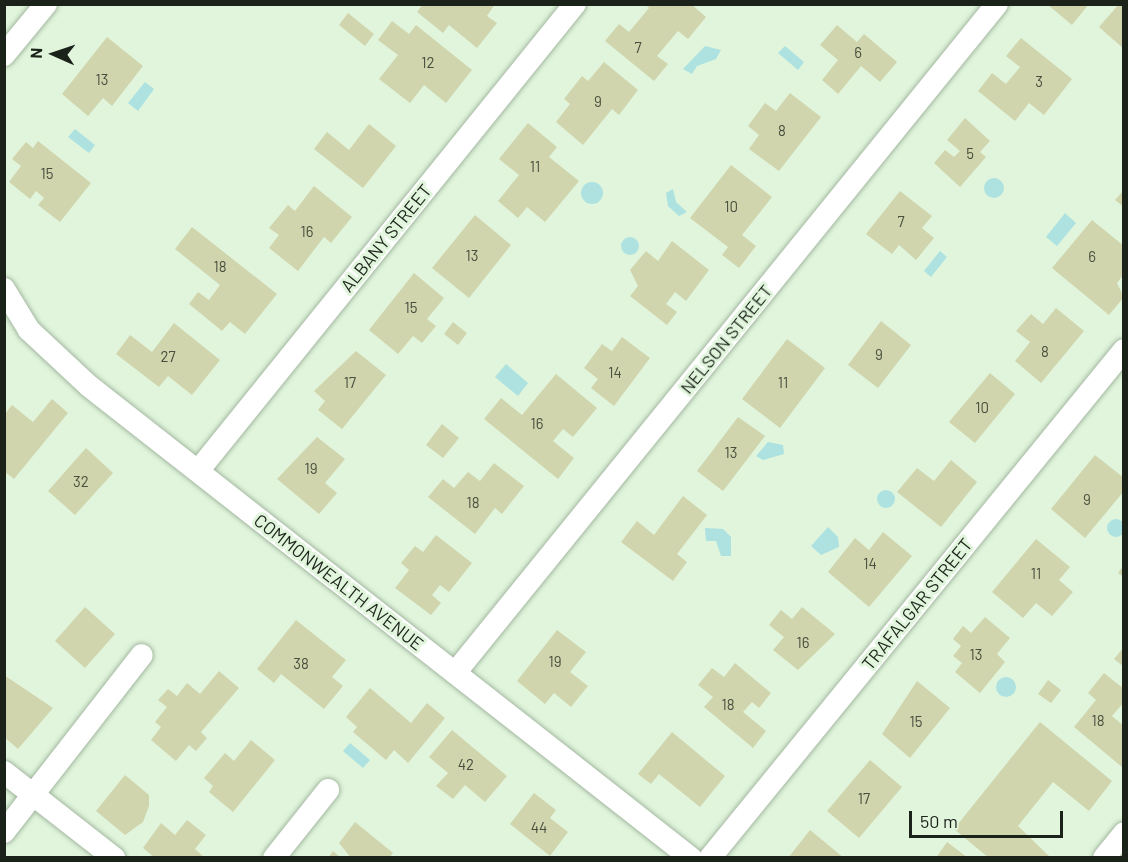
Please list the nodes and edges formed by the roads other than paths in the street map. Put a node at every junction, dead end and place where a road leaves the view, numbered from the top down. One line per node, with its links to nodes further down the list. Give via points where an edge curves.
1 (46, 4): 4 (street)
2 (575, 4): 7 (street, ALBANY STREET)
3 (997, 4): 9 (street, NELSON STREET)
4 (4, 55)
5 (4, 289): 7 (street, COMMONWEALTH AVENUE, via 29,330 58,359)
6 (1124, 350): 18 (street, TRAFALGAR STREET)
7 (198, 471): 9 (street, COMMONWEALTH AVENUE)
8 (142, 655): 12 (street)
9 (455, 673): 17 (street, COMMONWEALTH AVENUE)
10 (4, 772): 12 (street)
11 (328, 790): 16 (street)
12 (32, 794): 13 (street); 15 (street)
13 (4, 832)
14 (1124, 833): 19 (street)
15 (114, 858)
16 (274, 858)
17 (691, 858)
18 (710, 858)
19 (1104, 858)

